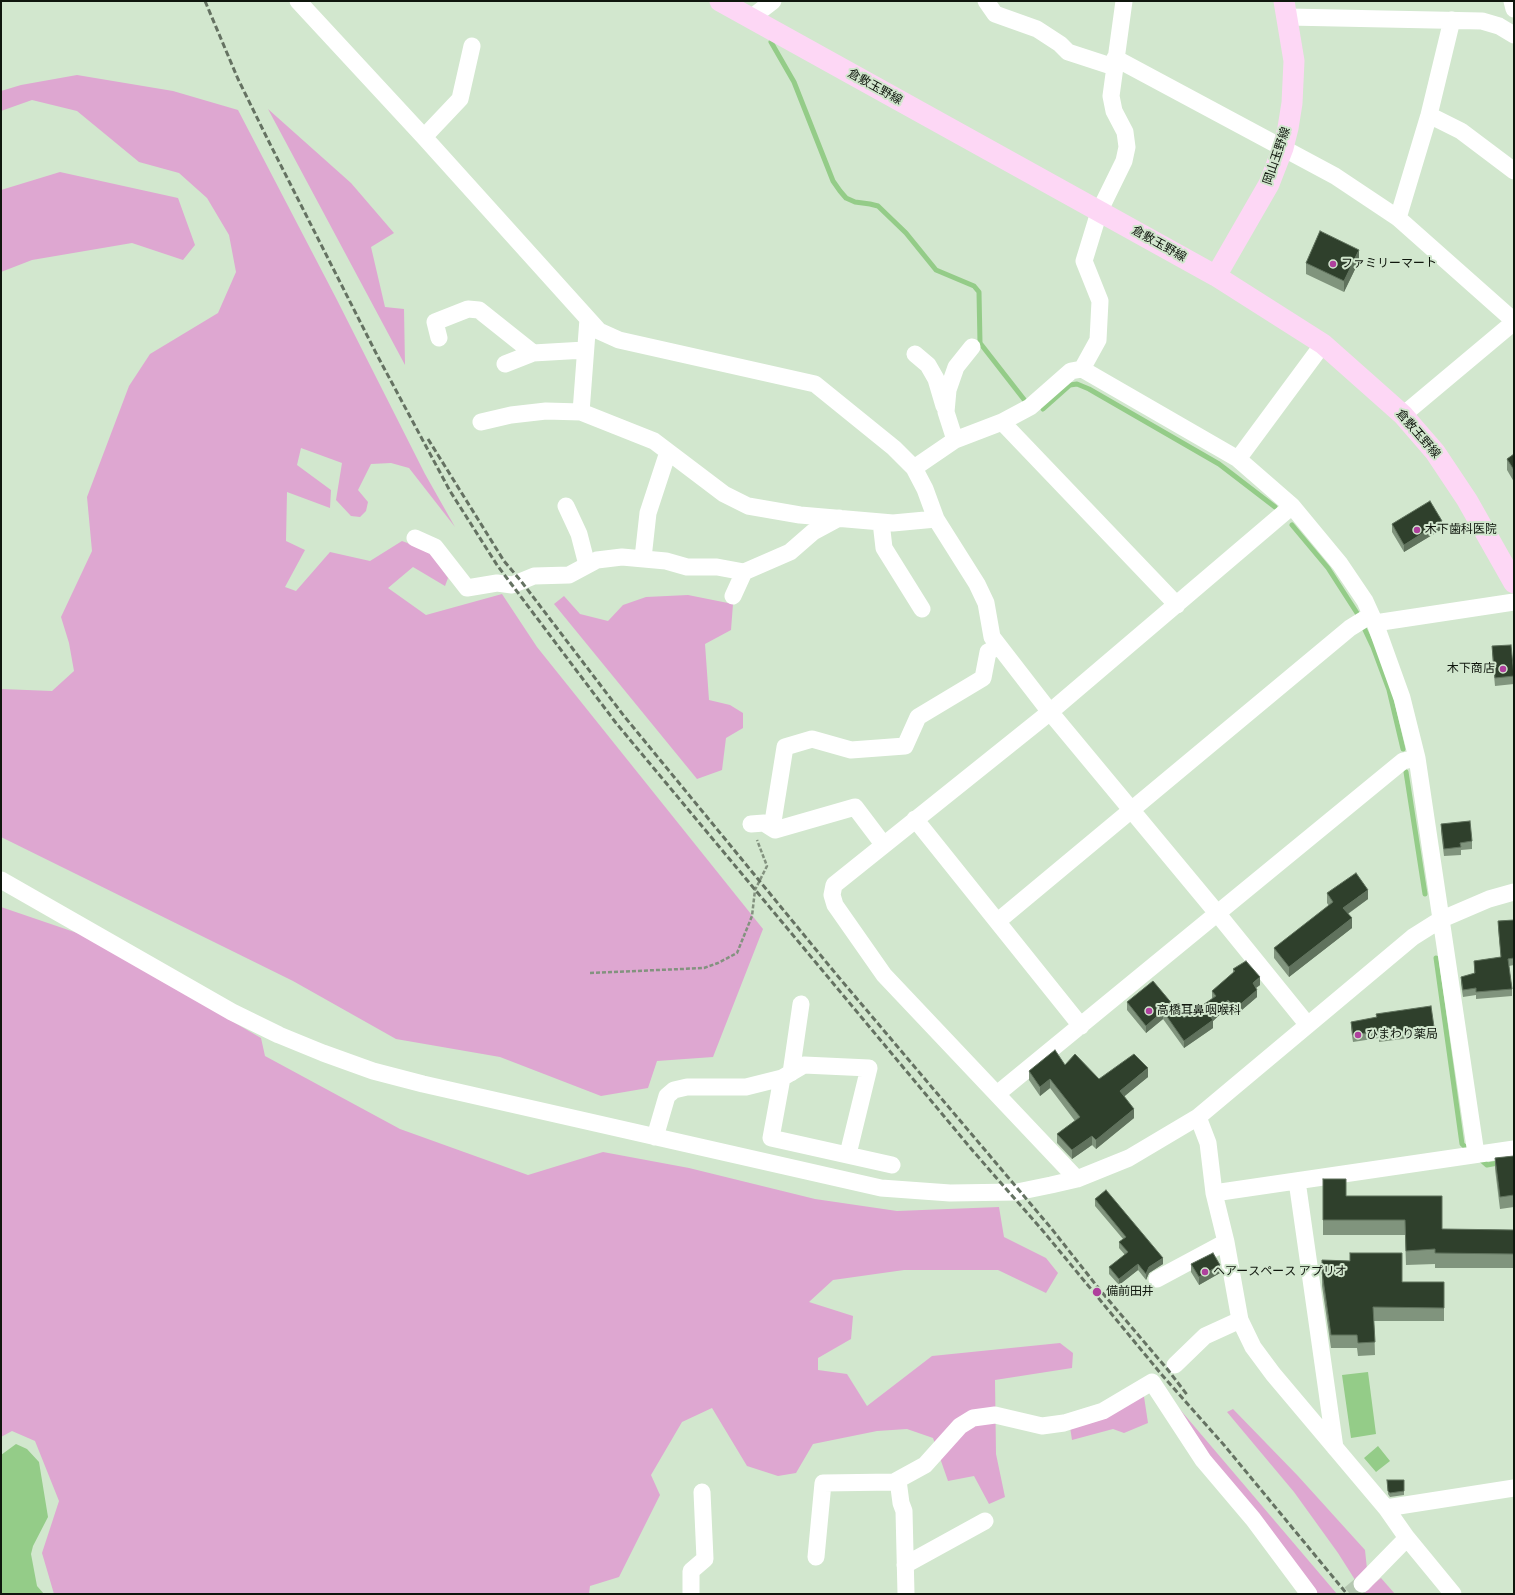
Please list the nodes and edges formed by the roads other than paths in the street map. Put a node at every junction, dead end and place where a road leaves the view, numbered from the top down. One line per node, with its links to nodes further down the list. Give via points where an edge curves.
1 (298, 1): 15 (street)
2 (720, 1): 9 (main road, 倉敷玉野線)
3 (773, 1): 9 (street)
4 (986, 1): 13 (street, via 995,14 1037,29 1068,52)
5 (1124, 1): 13 (street)
6 (1512, 1): 8 (street)
7 (1286, 9): 10 (street); 16 (main road, 岡山玉野線, via 1294,62 1292,103)
8 (1514, 9)
9 (751, 18): 18 (main road, 倉敷玉野線)
10 (1452, 20): 11 (street, via 1482,21); 14 (street)
11 (1513, 32)
12 (472, 46): 15 (street, via 460,99)
13 (1114, 62): 16 (street); 18 (street, via 1111,96 1114,111 1125,132 1127,147 1124,161)
14 (1429, 115): 17 (street, via 1461,131); 19 (street)
15 (424, 138): 21 (street)
16 (1283, 148): 19 (street, via 1334,176); 20 (main road, 岡山玉野線, via 1269,184)
17 (1514, 171)
18 (1099, 212): 20 (main road, 倉敷玉野線); 30 (street, via 1084,261 1100,301 1098,340)
19 (1398, 218): 22 (street)
20 (1216, 276): 24 (main road, 倉敷玉野線)
21 (588, 318): 26 (street); 39 (street, via 599,331 619,340 815,384 894,448)
22 (1514, 322): 33 (street)
23 (439, 338): 27 (street, via 435,322 468,309 479,310)
24 (1323, 344): 33 (main road, 倉敷玉野線); 38 (street)
25 (972, 347): 32 (street, via 956,368 948,390)
26 (585, 350): 27 (street); 31 (street)
27 (533, 353): 29 (street)
28 (915, 354): 32 (street, via 928,365 936,379)
29 (506, 364)
30 (1082, 370): 35 (street, via 1071,371 1030,407); 38 (street)
31 (581, 412): 34 (street, via 546,411); 37 (street, via 654,442)
32 (946, 412): 36 (street)
33 (1403, 415): 49 (main road, 倉敷玉野線, via 1435,452 1467,500)
34 (481, 422)
35 (1002, 422): 36 (street); 52 (street)
36 (954, 440): 39 (street)
37 (668, 452): 42 (street, via 724,494 748,506); 46 (street, via 648,513)
38 (1238, 459): 41 (street)
39 (914, 468): 43 (street)
40 (566, 506): 47 (street, via 579,534)
41 (1292, 506): 52 (street); 54 (street, via 1340,564 1365,601)
42 (839, 518): 44 (street); 48 (street, via 813,532 790,552)
43 (936, 519): 44 (street); 55 (street, via 980,590 986,603 992,637)
44 (880, 522): 53 (street, via 884,548)
45 (415, 538): 47 (street, via 435,547 467,588 497,583 512,585 534,576 569,575)
46 (643, 558): 47 (street, via 597,560); 48 (street, via 687,567 717,567)
47 (588, 565)
48 (744, 572): 50 (street)
49 (1514, 583)
50 (733, 596)
51 (1514, 602): 54 (street)
52 (1177, 605): 56 (street)
53 (922, 609)
54 (1373, 619): 57 (street, via 1402,698); 58 (street, via 1350,628)
55 (999, 646): 56 (street); 61 (street, via 988,652 983,678 918,717 905,746 851,750 812,739 785,747)
56 (1050, 712): 58 (street); 59 (street)
57 (1417, 758): 65 (street, via 1403,760); 66 (street)
58 (1131, 810): 65 (street); 67 (street)
59 (915, 819): 62 (street); 67 (street)
60 (751, 824): 61 (street, via 764,823)
61 (772, 828): 62 (street, via 776,830 855,808)
62 (883, 844): 72 (street, via 834,886 832,895 835,905 884,975)
63 (1, 880): 74 (street, via 232,1012 323,1053 373,1071 423,1084)
64 (1514, 892): 66 (street, via 1489,899)
65 (1217, 913): 69 (street); 70 (street)
66 (1440, 920): 69 (street, via 1413,937); 76 (street)
67 (998, 921): 70 (street)
68 (801, 1004): 71 (street)
69 (1307, 1024): 73 (street)
70 (1082, 1026): 72 (street)
71 (787, 1076): 74 (street, via 746,1087 687,1087 674,1090 667,1096); 77 (street, via 771,1138); 77 (street, via 804,1065 869,1068)
72 (997, 1094): 79 (street)
73 (1198, 1117): 79 (street, via 1129,1158); 81 (street, via 1208,1143)
74 (655, 1137): 79 (street, via 907,1192 1017,1192)
75 (1514, 1148): 76 (street)
76 (1475, 1152): 80 (street)
77 (848, 1154): 78 (street)
78 (892, 1165)
79 (1077, 1179)
80 (1297, 1181): 81 (street); 86 (street)
81 (1214, 1193): 82 (street)
82 (1226, 1242): 83 (street); 84 (street)
83 (1157, 1279)
84 (1240, 1320): 85 (street, via 1205,1336); 86 (street, via 1253,1347 1273,1374)
85 (1175, 1365)
86 (1335, 1448): 90 (street)
87 (898, 1480): 93 (street, via 855,1484 823,1483); 94 (street, via 904,1511); 98 (street, via 925,1465 960,1426 973,1418 995,1415 1042,1426 1064,1423 1103,1411 1152,1382 1203,1460)
88 (1514, 1490): 90 (street)
89 (702, 1492): 96 (street, via 706,1559 691,1571)
90 (1386, 1508): 92 (street)
91 (985, 1521): 94 (street)
92 (1407, 1538): 95 (street); 99 (street)
93 (816, 1557)
94 (905, 1565): 97 (street)
95 (1362, 1584)
96 (691, 1594)
97 (906, 1594)
98 (1309, 1594)
99 (1453, 1594)

